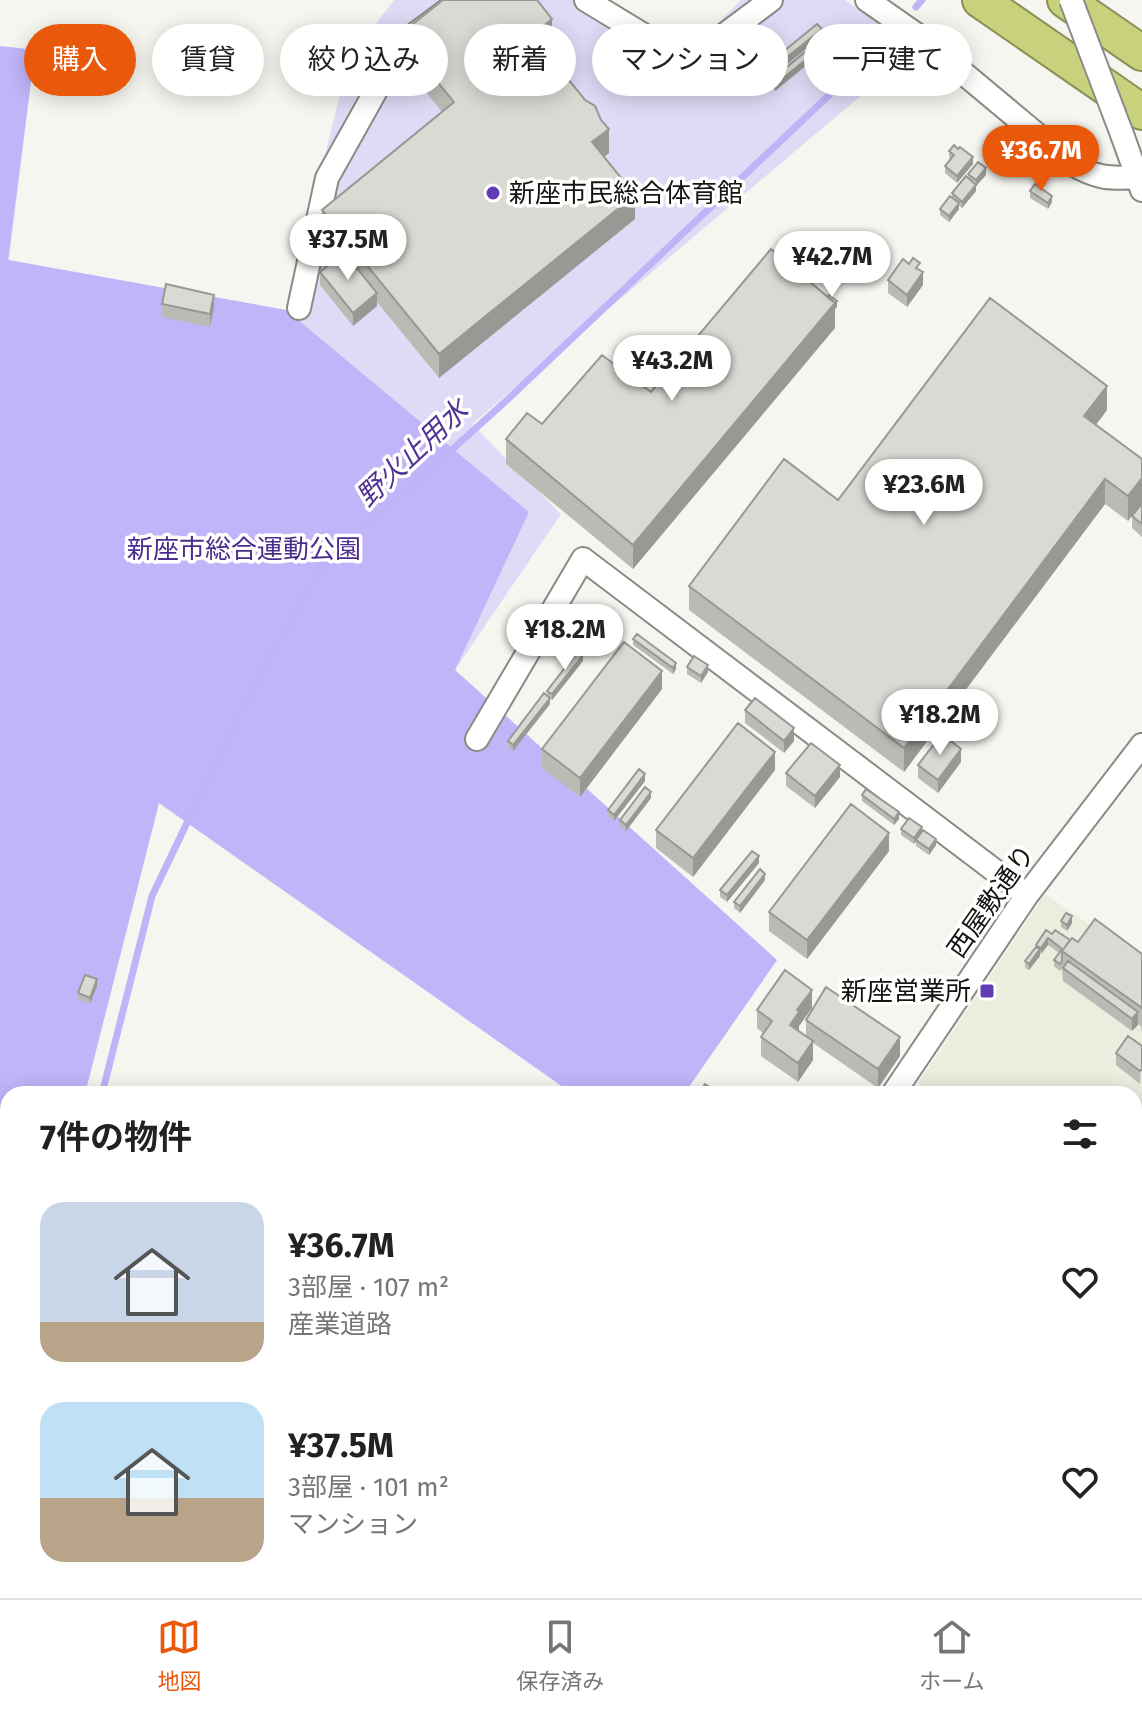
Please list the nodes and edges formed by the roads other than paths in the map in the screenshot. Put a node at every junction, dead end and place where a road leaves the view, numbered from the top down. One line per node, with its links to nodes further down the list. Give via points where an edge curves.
1 (461, 0): 10 (street, via 402,44 327,178)
2 (586, 0): 3 (street, via 688,62)
3 (771, 0)
4 (867, 0): 9 (street, via 920,37 1071,163 1101,177)
5 (980, 0): 8 (highway)
6 (1068, 0): 7 (highway); 8 (street, bridge)
7 (1142, 53)
8 (1133, 124): 9 (street)
9 (1140, 184)
10 (299, 308)
11 (477, 739): 13 (street, via 583,559)
12 (1142, 745): 13 (street, 西屋敷通り)
13 (1027, 895): 14 (street, 西屋敷通り)
14 (898, 1086)

